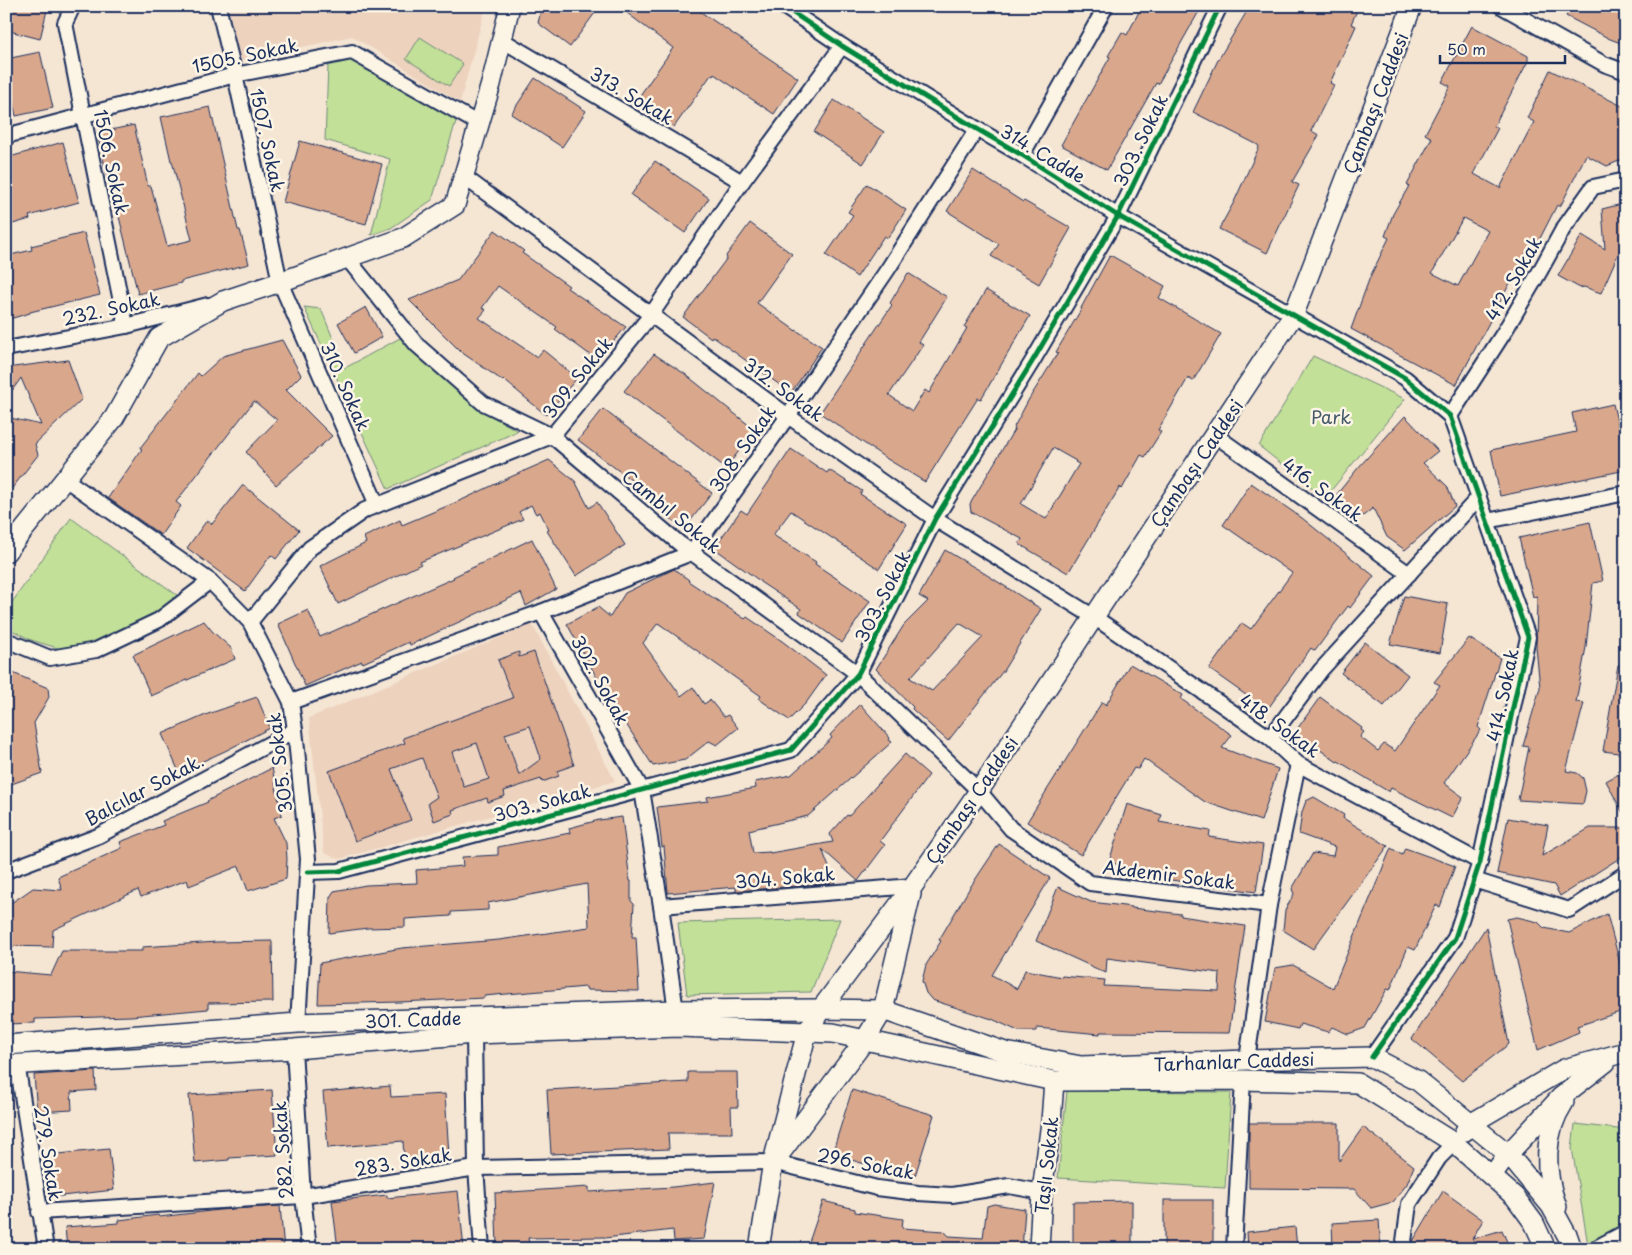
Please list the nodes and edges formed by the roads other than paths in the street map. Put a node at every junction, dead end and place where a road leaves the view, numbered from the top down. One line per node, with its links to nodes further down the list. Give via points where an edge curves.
1 (73, 6): 13 (street, 1506. Sokak, via 65,23)
2 (218, 6): 12 (street, 1507. Sokak)
3 (510, 6): 9 (main road)
4 (783, 6): 10 (street, 314. Cadde)
5 (1106, 6): 17 (street)
6 (1220, 6): 21 (street, 303. Sokak)
7 (1412, 6): 25 (main road, Çambaşı Caddesi)
8 (1501, 6): 11 (street, via 1604,64)
9 (502, 40): 14 (main road); 20 (street, 313. Sokak)
10 (842, 46): 15 (street, 314. Cadde); 20 (street, 309. Sokak)
11 (1626, 72)
12 (235, 75): 13 (street, 1505. Sokak); 14 (street, 1505. Sokak, via 352,52); 23 (street, 1507. Sokak)
13 (82, 115): 16 (street, 1505. Sokak); 27 (street, 1506. Sokak)
14 (479, 124): 18 (main road)
15 (977, 129): 17 (street, 314. Cadde); 29 (street, 308. Sokak, via 888,269)
16 (6, 136)
17 (1022, 155): 21 (street, 314. Cadde)
18 (463, 176): 22 (main road, via 455,205 403,238); 26 (street, 312. Sokak)
19 (1626, 180): 30 (street, 412. Sokak, via 1593,187 1563,229 1503,334)
20 (742, 182): 26 (street, 309. Sokak)
21 (1118, 216): 25 (street, 314. Cadde); 37 (street, 303. Sokak)
22 (347, 258): 23 (main road); 32 (street, Cambıl Sokak, via 417,345 483,402)
23 (280, 282): 24 (main road); 36 (street, 310. Sokak)
24 (223, 301): 27 (street, 232. Sokak); 33 (main road, via 159,338 114,418)
25 (1294, 314): 30 (street, via 1405,378); 31 (main road, Çambaşı Caddesi)
26 (651, 315): 29 (street, 312. Sokak); 32 (street, 309. Sokak)
27 (126, 326): 28 (street, 232. Sokak)
28 (6, 349)
29 (788, 416): 37 (street, 312. Sokak); 40 (street, 308. Sokak)
30 (1450, 416): 35 (street, 414. Sokak)
31 (1215, 435): 41 (street, 416. Sokak); 44 (main road, Çambaşı Caddesi)
32 (552, 436): 36 (street, 309. Sokak); 40 (street, Cambıl Sokak)
33 (65, 479): 39 (main road); 42 (street, 305. Sokak)
34 (1626, 493): 38 (street)
35 (1479, 497): 38 (street, 414. Sokak); 41 (street)
36 (377, 505): 45 (street, 309. Sokak, via 310,548)
37 (935, 519): 44 (street, 312. Sokak); 47 (street, 303. Sokak)
38 (1487, 520): 54 (street, 414. Sokak, via 1528,637)
39 (6, 552)
40 (691, 553): 43 (street); 47 (street, Cambıl Sokak)
41 (1409, 574): 50 (street, via 1321,670)
42 (210, 581): 45 (street, 305. Sokak); 46 (street, via 159,620 96,650 50,658)
43 (541, 612): 48 (street); 52 (street, 302. Sokak)
44 (1094, 616): 50 (street, 418. Sokak); 53 (main road, Çambaşı Caddesi)
45 (250, 622): 48 (street, 305. Sokak)
46 (6, 640)
47 (858, 674): 52 (street, 303. Sokak, via 791,750); 53 (street, Cambıl Sokak)
48 (291, 702): 49 (street, 305. Sokak)
49 (295, 730): 55 (street, Balcılar Sokak., via 98,836); 56 (street, 305. Sokak)
50 (1270, 738): 51 (street, 418. Sokak)
51 (1298, 764): 54 (street, 418. Sokak); 60 (street)
52 (642, 790): 56 (street, 303. Sokak, via 339,871); 61 (street, 302. Sokak)
53 (979, 792): 59 (main road, Çambaşı Caddesi); 60 (street, Akdemir Sokak, via 1011,829 1090,883)
54 (1480, 862): 58 (street, 414. Sokak)
55 (6, 871)
56 (308, 872): 65 (street, 305. Sokak)
57 (1626, 874): 58 (street, via 1569,910)
58 (1474, 880): 72 (street, 414. Sokak, via 1455,938)
59 (913, 886): 61 (street, 304. Sokak); 62 (main road, Çambaşı Caddesi); 63 (main road, Çambaşı Caddesi)
60 (1268, 904): 73 (street)
61 (661, 906): 64 (street, 302. Sokak)
62 (821, 1009): 63 (main road, Tarhanlar Caddesi); 64 (main road, 301. Cadde); 66 (main road, Çambaşı Caddesi)
63 (883, 1010): 68 (main road, Çambaşı Caddesi); 73 (main road, Tarhanlar Caddesi, via 1005,1052 1081,1066)
64 (677, 1019): 65 (main road, 301. Cadde); 66 (main road, 301. Cadde); 67 (main road, 301. Cadde)
65 (298, 1023): 69 (main road, 301. Cadde)
66 (807, 1032): 68 (main road, Tarhanlar Caddesi, via 833,1033); 81 (main road, Çambaşı Caddesi)
67 (474, 1034): 70 (main road, 301. Cadde); 82 (street)
68 (865, 1040): 76 (main road, Tarhanlar Caddesi); 81 (main road, Çambaşı Caddesi)
69 (6, 1045)
70 (294, 1049): 74 (main road, 301. Cadde); 85 (street, 282. Sokak)
71 (1621, 1054): 77 (main road); 78 (main road, via 1564,1070)
72 (1372, 1057): 73 (main road, Tarhanlar Caddesi); 78 (main road, Tarhanlar Caddesi, via 1418,1081)
73 (1247, 1060)
74 (11, 1064): 86 (street, 279. Sokak)
75 (1243, 1080): 76 (main road, Tarhanlar Caddesi); 79 (main road, Tarhanlar Caddesi, via 1358,1083); 94 (street)
76 (1054, 1081): 84 (main road, Taşlı Sokak)
77 (1575, 1086): 80 (main road); 88 (main road, via 1558,1111 1547,1151 1551,1190)
78 (1472, 1123): 79 (main road); 80 (main road, Tarhanlar Caddesi)
79 (1454, 1143): 83 (main road, Tarhanlar Caddesi); 95 (street, via 1439,1158 1409,1204)
80 (1508, 1154): 83 (main road); 88 (main road, Tarhanlar Caddesi, via 1551,1206)
81 (773, 1162): 82 (street, 283. Sokak); 84 (street, 296. Sokak, via 877,1188 918,1193 952,1195 1009,1186); 92 (main road, Çambaşı Caddesi)
82 (476, 1168): 85 (street, 283. Sokak); 91 (street)
83 (1492, 1176): 96 (main road, Tarhanlar Caddesi, via 1515,1197 1534,1223)
84 (1042, 1192): 93 (main road, Taşlı Sokak)
85 (303, 1196): 86 (street, 283. Sokak); 90 (street, 282. Sokak)
86 (39, 1212): 89 (street, 279. Sokak)
87 (1626, 1232): 97 (street)
88 (1570, 1243)
89 (46, 1249)
90 (309, 1249)
91 (482, 1249)
92 (759, 1249)
93 (1039, 1249)
94 (1234, 1249)
95 (1403, 1249)
96 (1546, 1249)
97 (1594, 1249)

